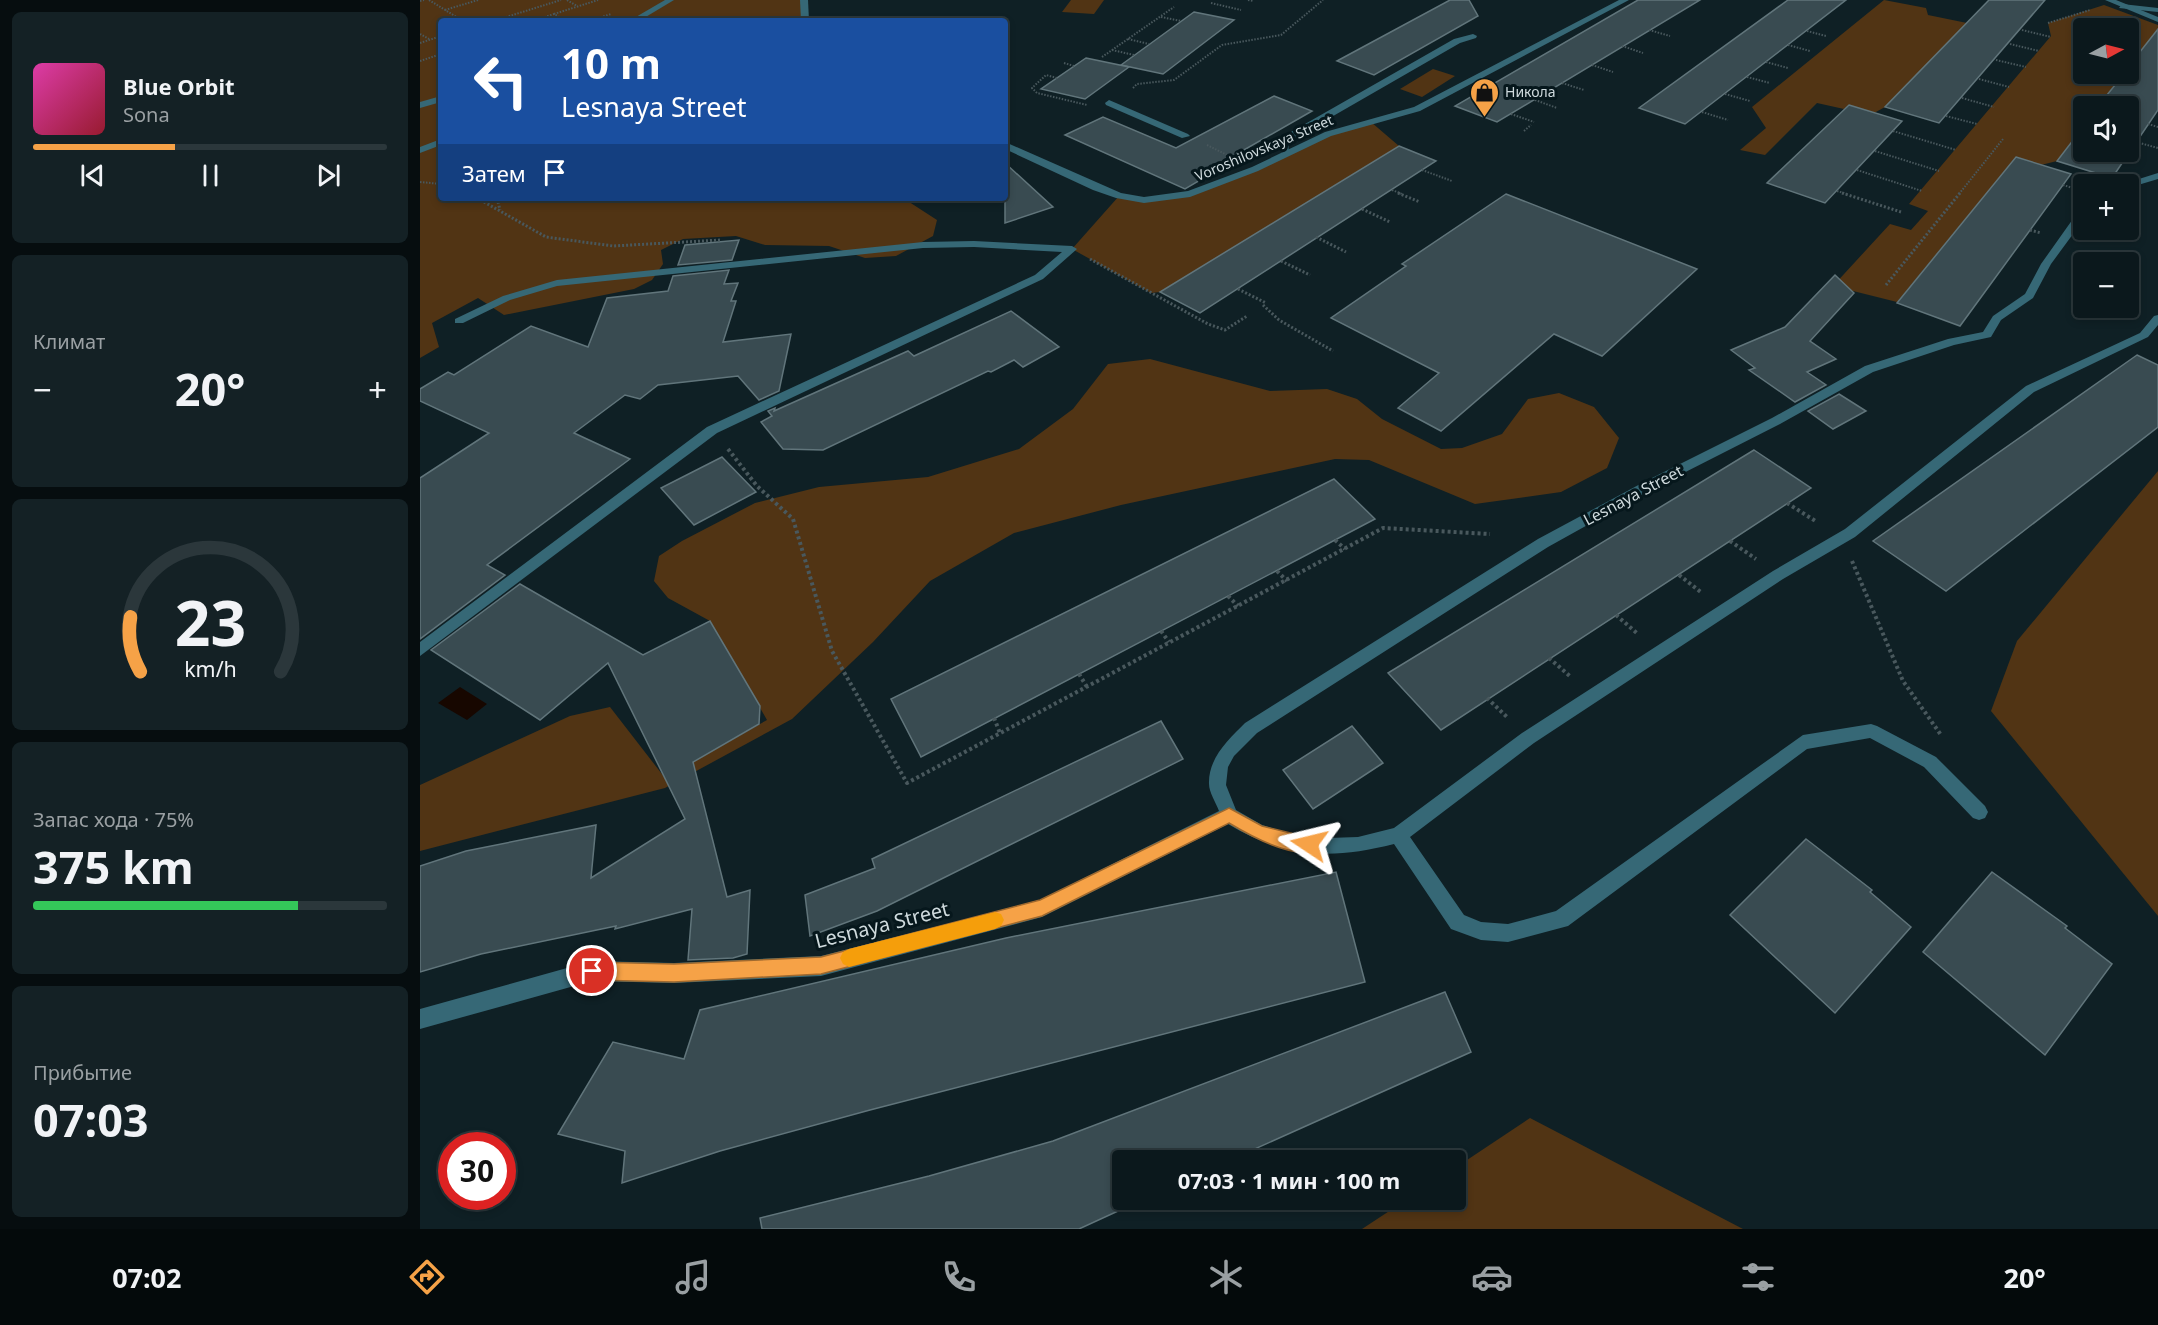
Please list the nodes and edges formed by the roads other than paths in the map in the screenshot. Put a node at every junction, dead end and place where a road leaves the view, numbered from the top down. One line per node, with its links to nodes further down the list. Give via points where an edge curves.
1 (670, 0): 7 (street)
2 (804, 0): 8 (street)
3 (1625, 0): 18 (street, Voroshilovskaya Street, via 1418,109 1328,134)
4 (2111, 1): 5 (street)
5 (2122, 6): 6 (street); 9 (street)
6 (2158, 10)
7 (638, 18)
8 (805, 18)
9 (2158, 20)
10 (1473, 36): 18 (street, via 1457,41 1282,141)
11 (438, 100): 13 (street)
12 (1108, 103): 14 (street)
13 (420, 105)
14 (1185, 136)
15 (438, 143): 17 (street)
16 (1008, 146): 18 (street, Voroshilovskaya Street, via 1096,188 1144,200 1190,194 1255,169)
17 (420, 150)
18 (1286, 152)
19 (2158, 176): 20 (street)
20 (2139, 182)
21 (2073, 227): 26 (street, Lesnaya Street, via 2029,296 1997,318 1987,335 1869,369 1649,485 1543,543 1251,728 1228,751 1220,767 1217,785)
22 (2158, 318): 27 (street, via 2144,335 2030,389 1850,533 1778,575 1528,738)
23 (459, 321): 24 (street, via 520,291 592,279 923,245 1072,249 1039,277 712,430)
24 (420, 650)
25 (1979, 812): 27 (street, via 1930,762 1871,731 1803,742 1561,919 1508,933 1482,931 1458,922)
26 (1229, 815): 27 (street, via 1258,832 1291,842 1328,846); 28 (street, Lesnaya Street, via 1042,908 821,966 674,973 592,971)
27 (1398, 835)
28 (420, 1019)

